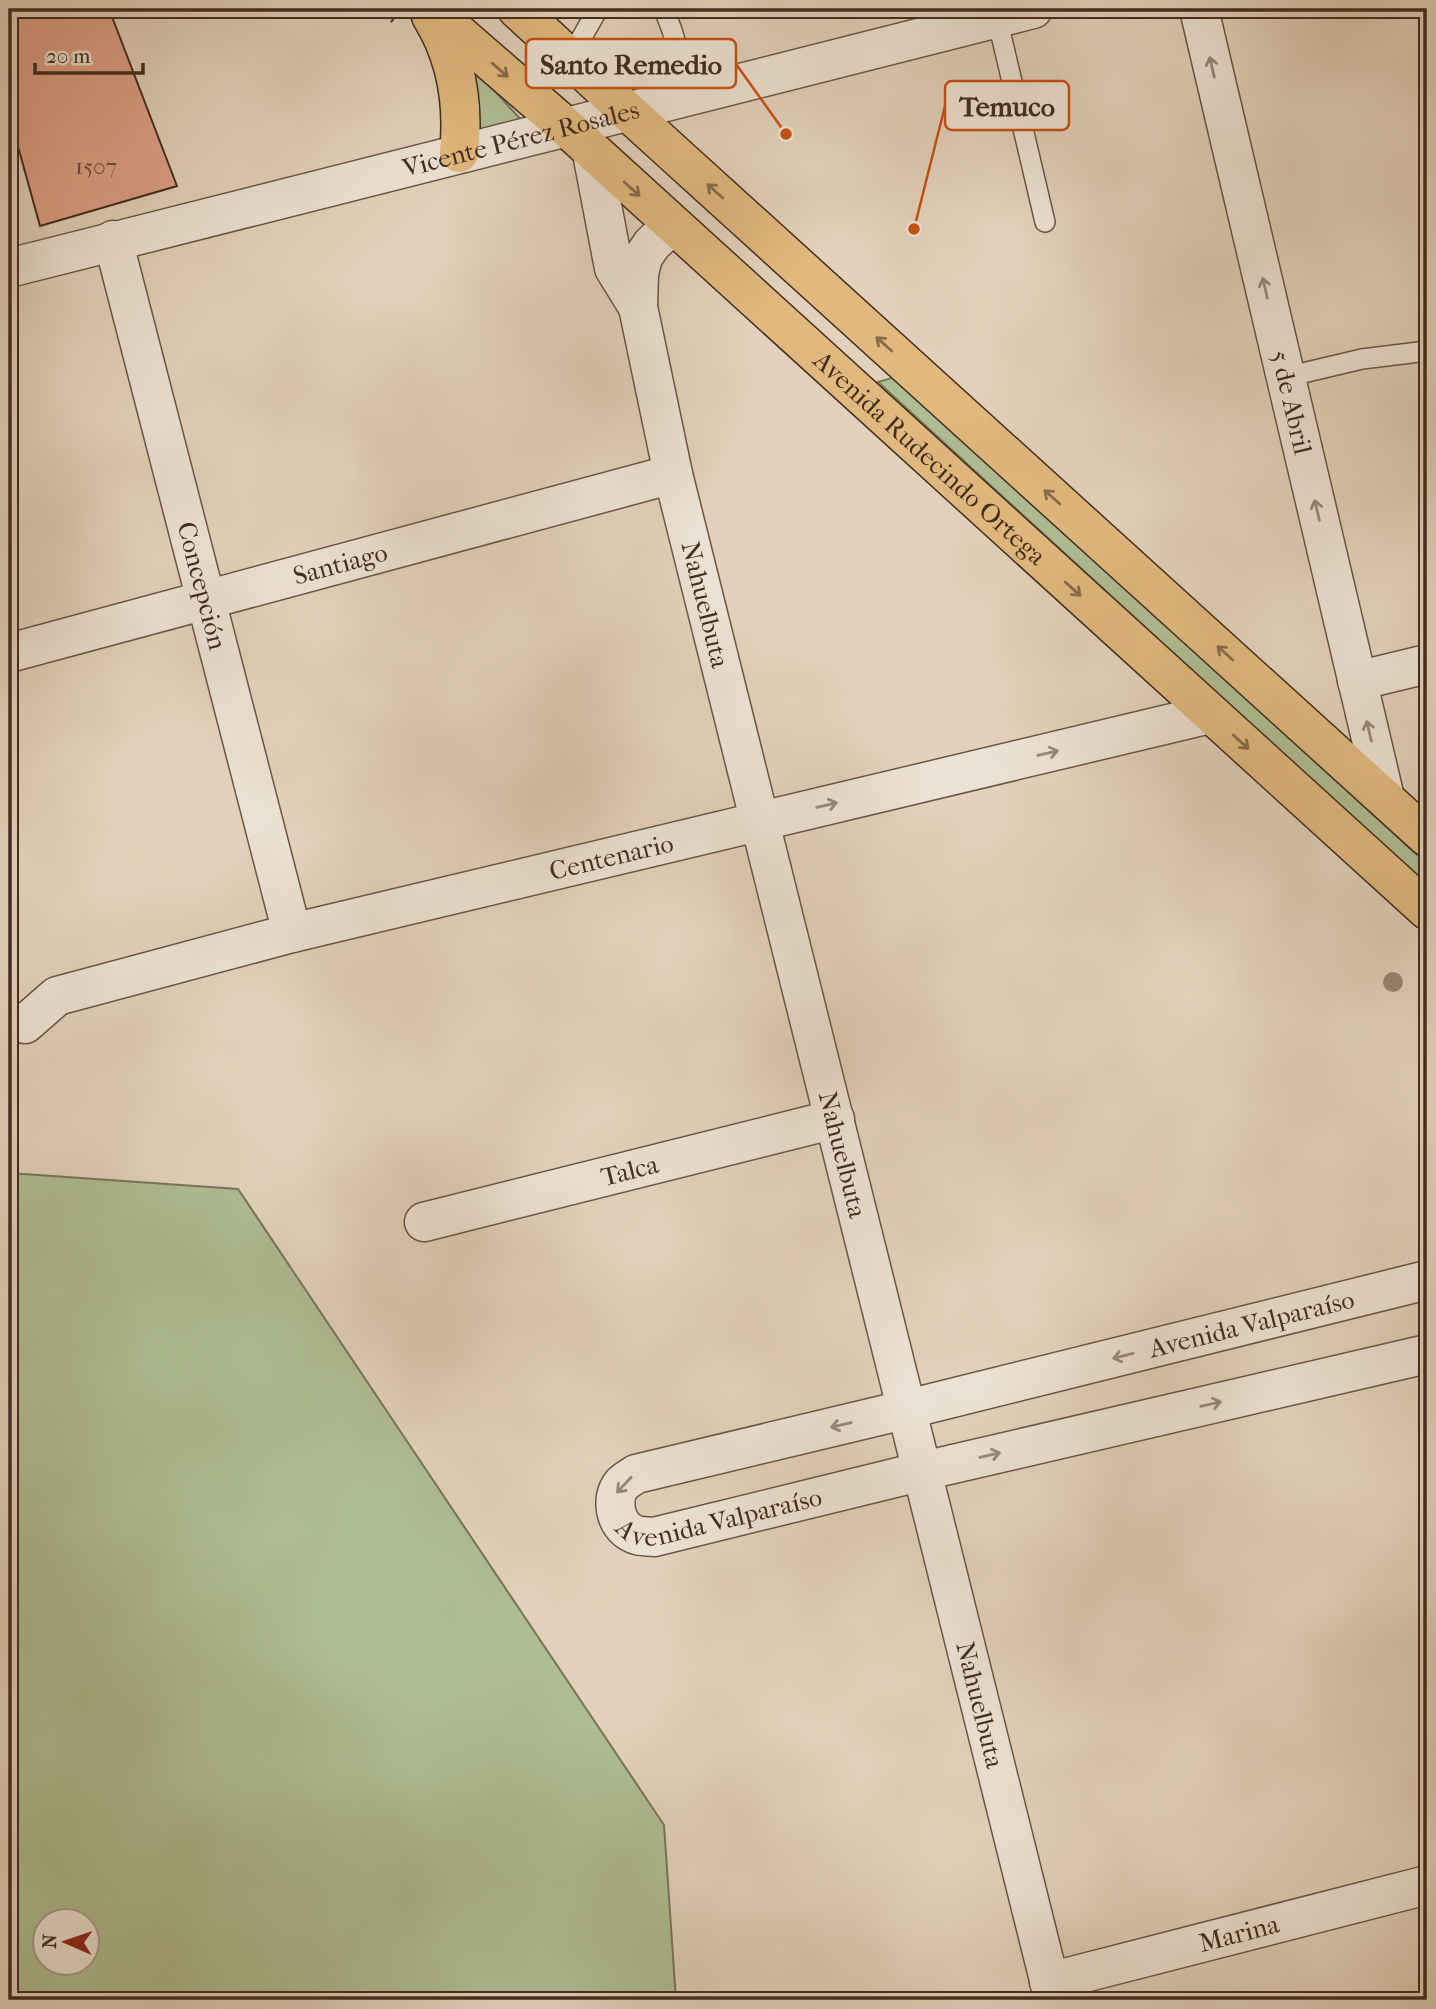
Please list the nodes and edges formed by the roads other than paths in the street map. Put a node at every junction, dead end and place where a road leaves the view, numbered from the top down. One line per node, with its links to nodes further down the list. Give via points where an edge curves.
1 (428, 9): 10 (main road, Avenida Rudecindo Ortega, one-way to 10); 11 (main road, via 456,76)
2 (517, 9): 7 (main road, Avenida Rudecindo Ortega)
3 (598, 9): 7 (lane)
4 (664, 9): 8 (lane, via 683,65)
5 (1199, 9): 19 (street, 5 de Abril, one-way to 5)
6 (990, 15): 8 (street, Vicente Pérez Rosales); 13 (lane)
7 (570, 58): 9 (main road, Avenida Rudecindo Ortega)
8 (687, 96): 9 (street, Vicente Pérez Rosales)
9 (627, 111): 10 (street, Vicente Pérez Rosales); 26 (main road, Avenida Rudecindo Ortega, one-way to 9)
10 (565, 126): 11 (street, Vicente Pérez Rosales); 12 (main road, Avenida Rudecindo Ortega)
11 (459, 153): 15 (street, Vicente Pérez Rosales)
12 (592, 153): 14 (main road, Avenida Rudecindo Ortega, one-way to 14); 17 (street, Nahuelbuta, via 614,268)
13 (1045, 222)
14 (672, 225): 17 (street, Nahuelbuta, via 643,257); 25 (main road, Avenida Rudecindo Ortega, one-way to 25)
15 (113, 240): 16 (street, Vicente Pérez Rosales); 21 (street, Concepción)
16 (9, 268)
17 (638, 307): 20 (street, Nahuelbuta)
18 (1427, 351): 19 (lane, via 1362,359)
19 (1286, 377): 24 (street, 5 de Abril, one-way to 19)
20 (673, 474): 21 (street, Santiago); 27 (street, Nahuelbuta)
21 (206, 600): 22 (street, Santiago); 30 (street, Concepción)
22 (9, 653)
23 (1427, 664): 24 (street)
24 (1357, 681): 26 (street, 5 de Abril, one-way to 24)
25 (1210, 714): 27 (street, Centenario, one-way to 25); 29 (main road, Avenida Rudecindo Ortega, one-way to 29)
26 (1385, 798): 28 (main road, Avenida Rudecindo Ortega)
27 (760, 821): 30 (street, Centenario); 32 (street, Nahuelbuta)
28 (1427, 837)
29 (1426, 914)
30 (292, 933): 31 (street, Centenario, via 57,996)
31 (17, 1026)
32 (835, 1119): 33 (street, Talca); 36 (street, Nahuelbuta)
33 (424, 1222)
34 (1427, 1280): 36 (street, Avenida Valparaíso, one-way to 36)
35 (1427, 1354): 37 (street, Avenida Valparaíso, one-way to 35)
36 (908, 1409): 37 (street, Nahuelbuta); 37 (street, Avenida Valparaíso, one-way to 37, via 636,1474 616,1494 617,1514 620,1524 631,1533 654,1537)
37 (923, 1471): 39 (street, Nahuelbuta)
38 (1427, 1885): 39 (street, Marina)
39 (1052, 1991)

